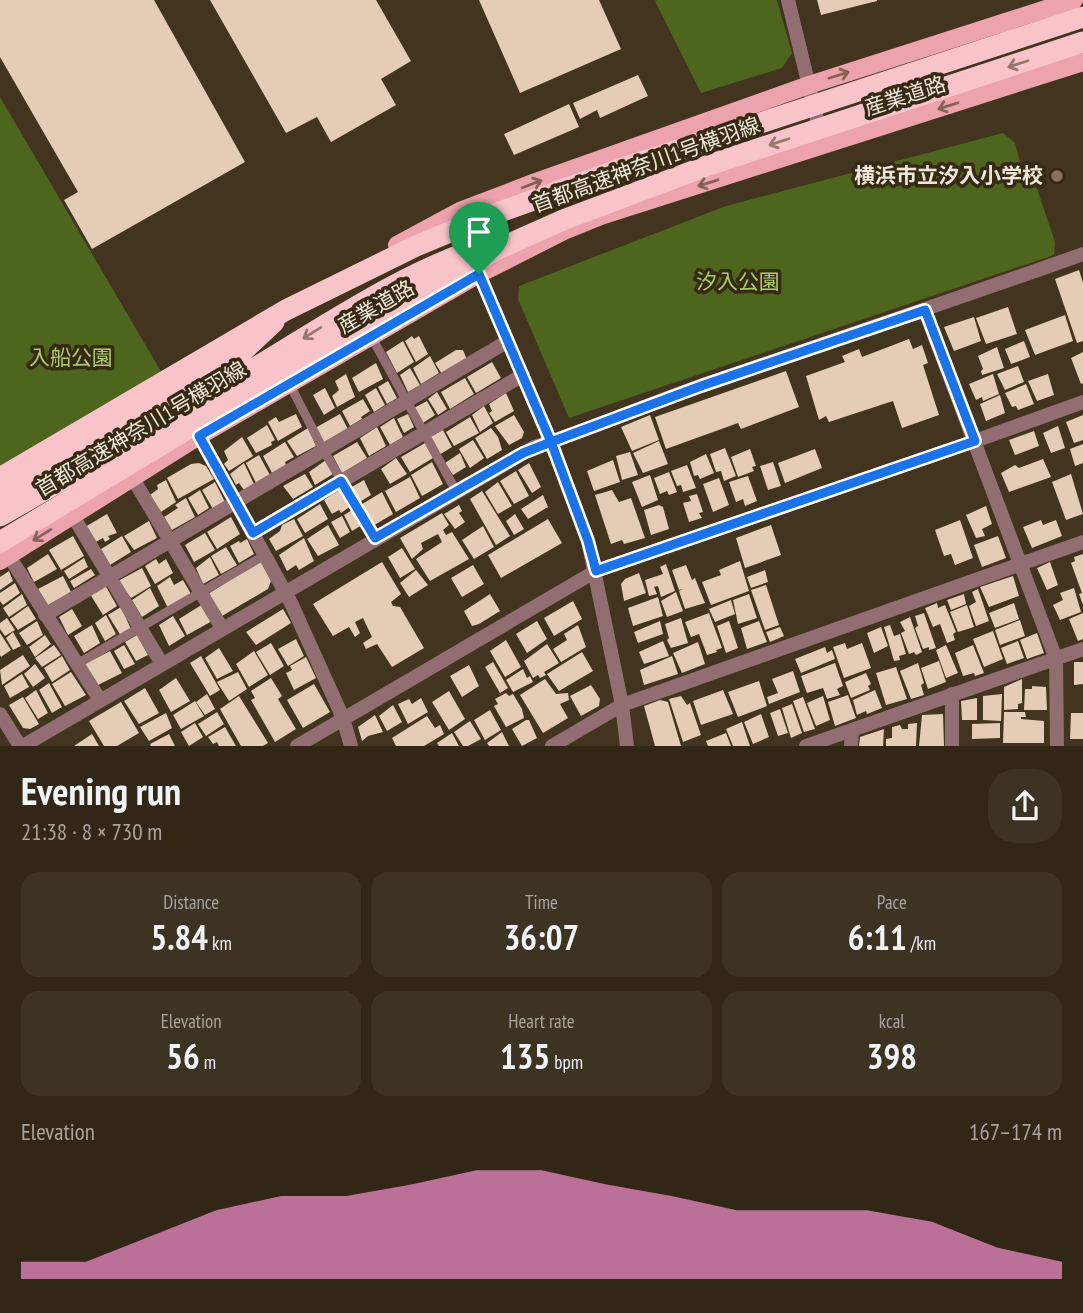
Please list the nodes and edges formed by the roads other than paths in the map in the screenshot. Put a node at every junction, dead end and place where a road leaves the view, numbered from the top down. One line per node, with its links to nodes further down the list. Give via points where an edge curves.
1 (788, 0): 6 (street)
2 (1074, 0): 6 (main road, 産業道路, one-way to 2)
3 (1083, 18): 24 (highway, 首都高速神奈川1号横羽線, bridge, via 623,168 416,246 286,310)
4 (1083, 42): 36 (highway, 首都高速神奈川1号横羽線, one-way to 36, bridge, via 709,165 498,249 375,316)
5 (1083, 62): 7 (main road, 産業道路, one-way to 7)
6 (809, 85): 7 (street); 11 (main road, 産業道路, one-way to 6, via 460,211)
7 (824, 147): 8 (main road, 産業道路, one-way to 8)
8 (601, 216): 10 (main road, 産業道路); 30 (highway, one-way to 30, via 495,243 417,275 339,316)
9 (1083, 254): 12 (street)
10 (479, 274): 13 (main road, 産業道路); 14 (street)
11 (297, 299): 24 (main road, 産業道路); 28 (highway, via 217,371)
12 (925, 310): 21 (street); 22 (street)
13 (371, 336): 16 (main road, 産業道路); 17 (lane)
14 (508, 341): 15 (street); 17 (street)
15 (523, 375): 19 (street); 22 (street)
16 (290, 385): 20 (main road, 産業道路); 23 (lane)
17 (406, 402): 19 (lane); 23 (street)
18 (1083, 402): 21 (street)
19 (423, 433): 26 (street); 27 (lane)
20 (199, 436): 25 (main road, 産業道路); 29 (street)
21 (975, 441): 38 (street); 39 (street)
22 (551, 442): 27 (street); 39 (street)
23 (324, 451): 26 (lane); 29 (street)
24 (0, 476)
25 (132, 477): 31 (main road, 産業道路); 34 (street)
26 (341, 481): 32 (street); 33 (lane)
27 (456, 491): 33 (street)
28 (0, 499)
29 (237, 503): 32 (street); 34 (street)
30 (0, 516)
31 (73, 516): 36 (main road, 産業道路, one-way to 36); 40 (street)
32 (253, 533): 37 (street)
33 (375, 538): 42 (street)
34 (169, 541): 40 (street); 41 (street)
35 (1083, 542): 38 (street)
36 (3, 553): 43 (street)
37 (265, 555): 41 (lane); 42 (street)
38 (1021, 564): 47 (street); 52 (street)
39 (596, 571): 52 (street); 54 (street)
40 (108, 577): 43 (street); 44 (street)
41 (200, 592): 44 (lane); 45 (street)
42 (286, 592): 45 (street); 54 (street)
43 (45, 615): 48 (street)
44 (140, 628): 48 (lane); 49 (street)
45 (222, 628): 49 (street)
46 (1083, 649): 47 (street)
47 (1056, 659): 50 (street); 64 (street)
48 (77, 664): 51 (street)
49 (162, 664): 51 (street)
50 (951, 694): 55 (street); 63 (street)
51 (100, 700): 56 (street)
52 (622, 705): 59 (street); 60 (street)
53 (0, 714): 56 (street)
54 (343, 718): 57 (street); 58 (street)
55 (852, 730): 61 (street); 62 (street)
56 (22, 746)
57 (297, 746)
58 (351, 746)
59 (552, 746)
60 (626, 746)
61 (806, 746)
62 (851, 746)
63 (952, 746)
64 (1057, 746)

